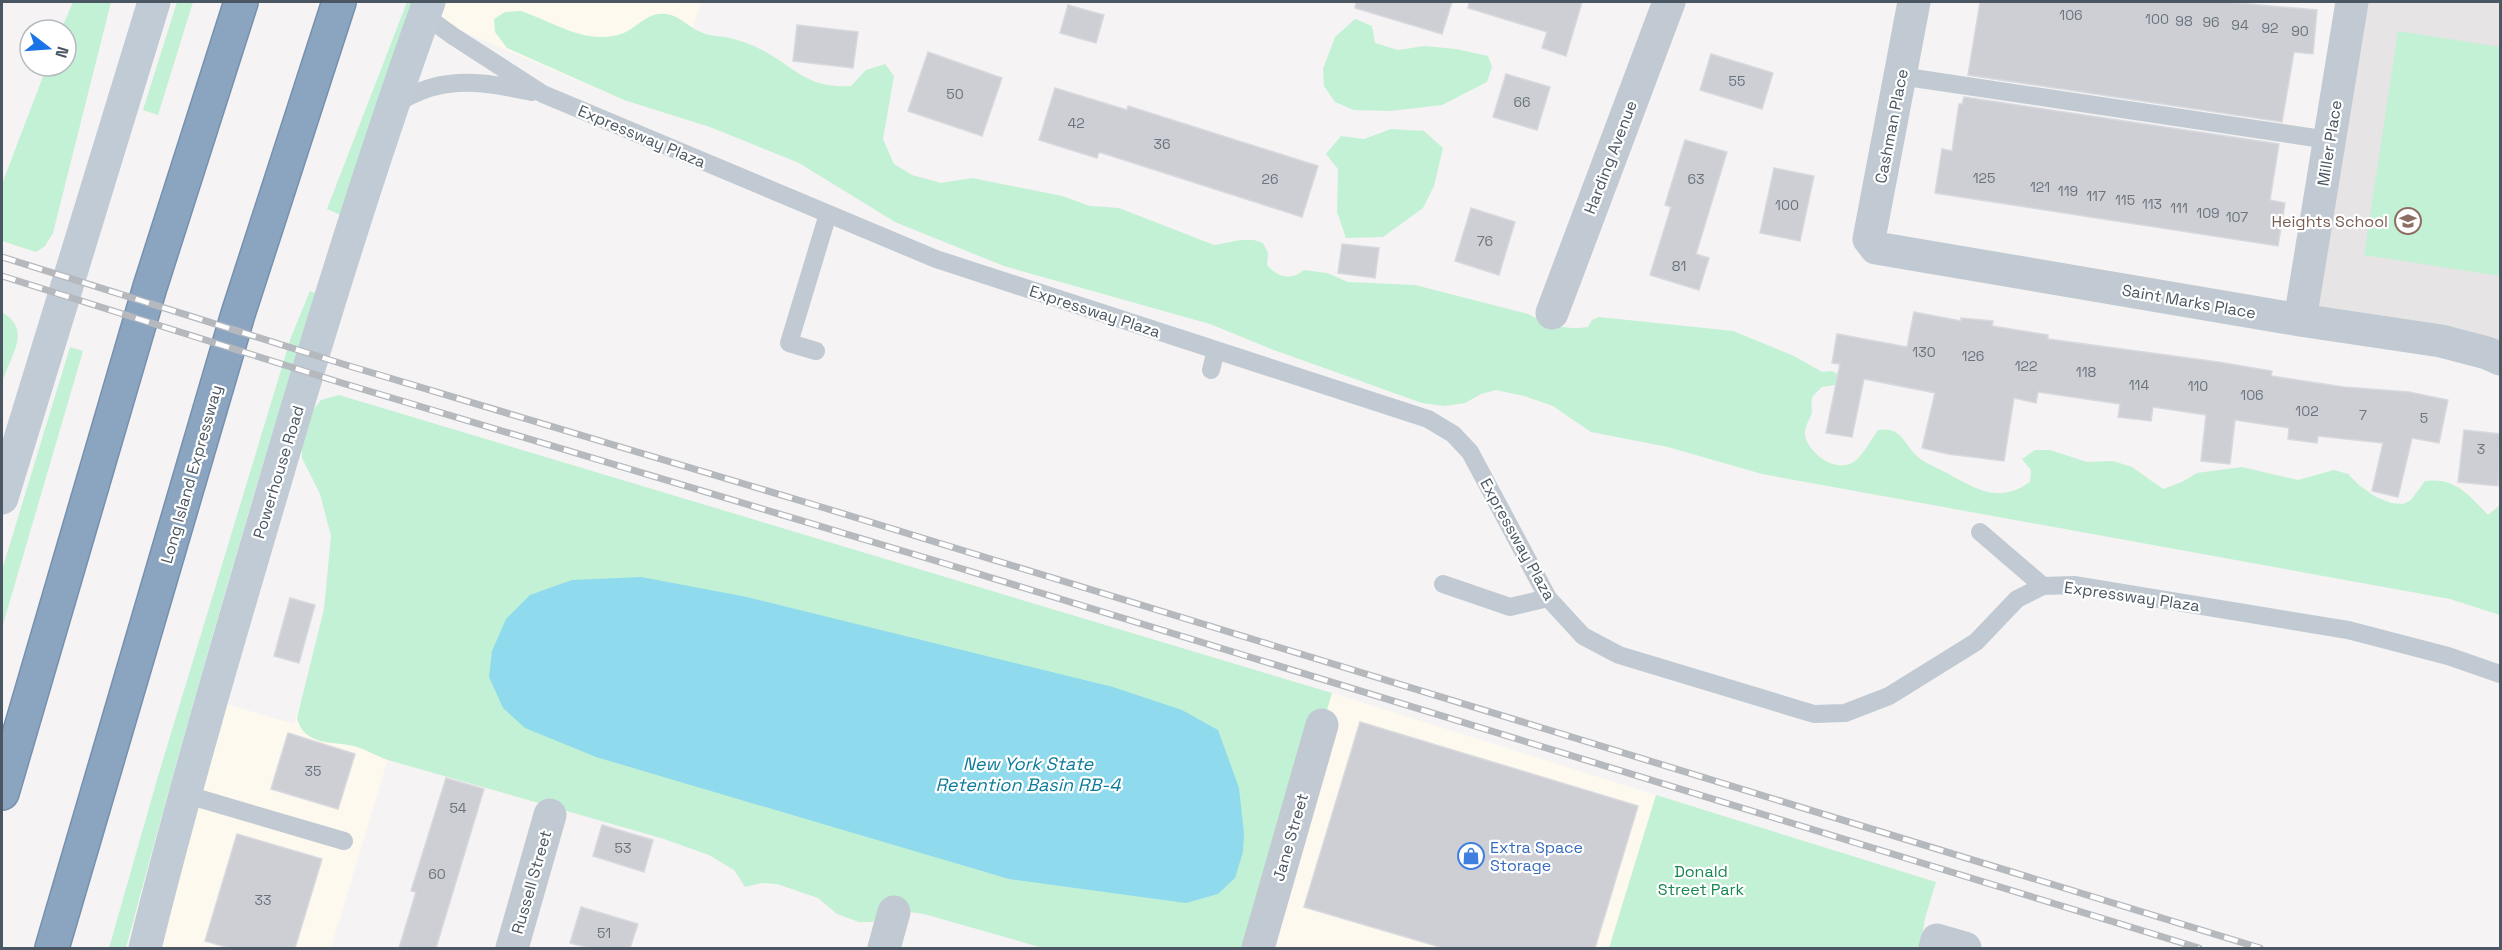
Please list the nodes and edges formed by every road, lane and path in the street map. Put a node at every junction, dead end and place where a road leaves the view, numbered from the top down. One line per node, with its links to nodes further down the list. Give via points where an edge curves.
1 (154, 2): 20 (main road)
2 (241, 2): 27 (highway, via 150,287)
3 (339, 2): 33 (highway, Long Island Expressway, via 238,314)
4 (1669, 2): 14 (street, Harding Avenue)
5 (1914, 2): 8 (street, Cashman Place)
6 (2352, 2): 11 (street, Miller Place)
7 (426, 8): 9 (lane, Expressway Plaza, via 453,36); 10 (main road, Powerhouse Road)
8 (1900, 76): 11 (lane); 13 (street, Cashman Place, via 1869,239)
9 (543, 94): 10 (lane, Expressway Plaza, via 465,82 433,87); 12 (lane, Expressway Plaza)
10 (394, 104): 28 (main road, Powerhouse Road, via 304,384)
11 (2330, 140): 15 (street, Miller Place)
12 (828, 214): 16 (lane, Expressway Plaza, via 936,259); 17 (lane, via 789,343)
13 (1876, 248): 15 (street, Saint Marks Place)
14 (1552, 313)
15 (2300, 320): 18 (street, Saint Marks Place, via 2441,341)
16 (1216, 350): 19 (lane); 24 (lane, Expressway Plaza, via 1428,419 1453,435 1470,452)
17 (816, 351)
18 (2500, 359)
19 (1211, 370)
20 (2, 498)
21 (1980, 532): 23 (lane)
22 (1443, 585): 24 (lane, via 1510,607)
23 (2043, 586): 24 (lane, Expressway Plaza, via 2017,599 1976,642 1889,696 1845,713 1814,714 1619,654 1583,636); 25 (lane, Expressway Plaza, via 2074,585 2348,630)
24 (1548, 598)
25 (2500, 674)
26 (1322, 725): 32 (street, Jane Street)
27 (2, 793)
28 (184, 794): 30 (lane); 34 (main road, Powerhouse Road)
29 (550, 814): 35 (street, Russell Street)
30 (344, 841)
31 (894, 912): 36 (street)
32 (1262, 947)
33 (52, 948)
34 (146, 948)
35 (512, 948)
36 (884, 948)
37 (1935, 948): 38 (street, via 1937,940)
38 (1965, 948)

